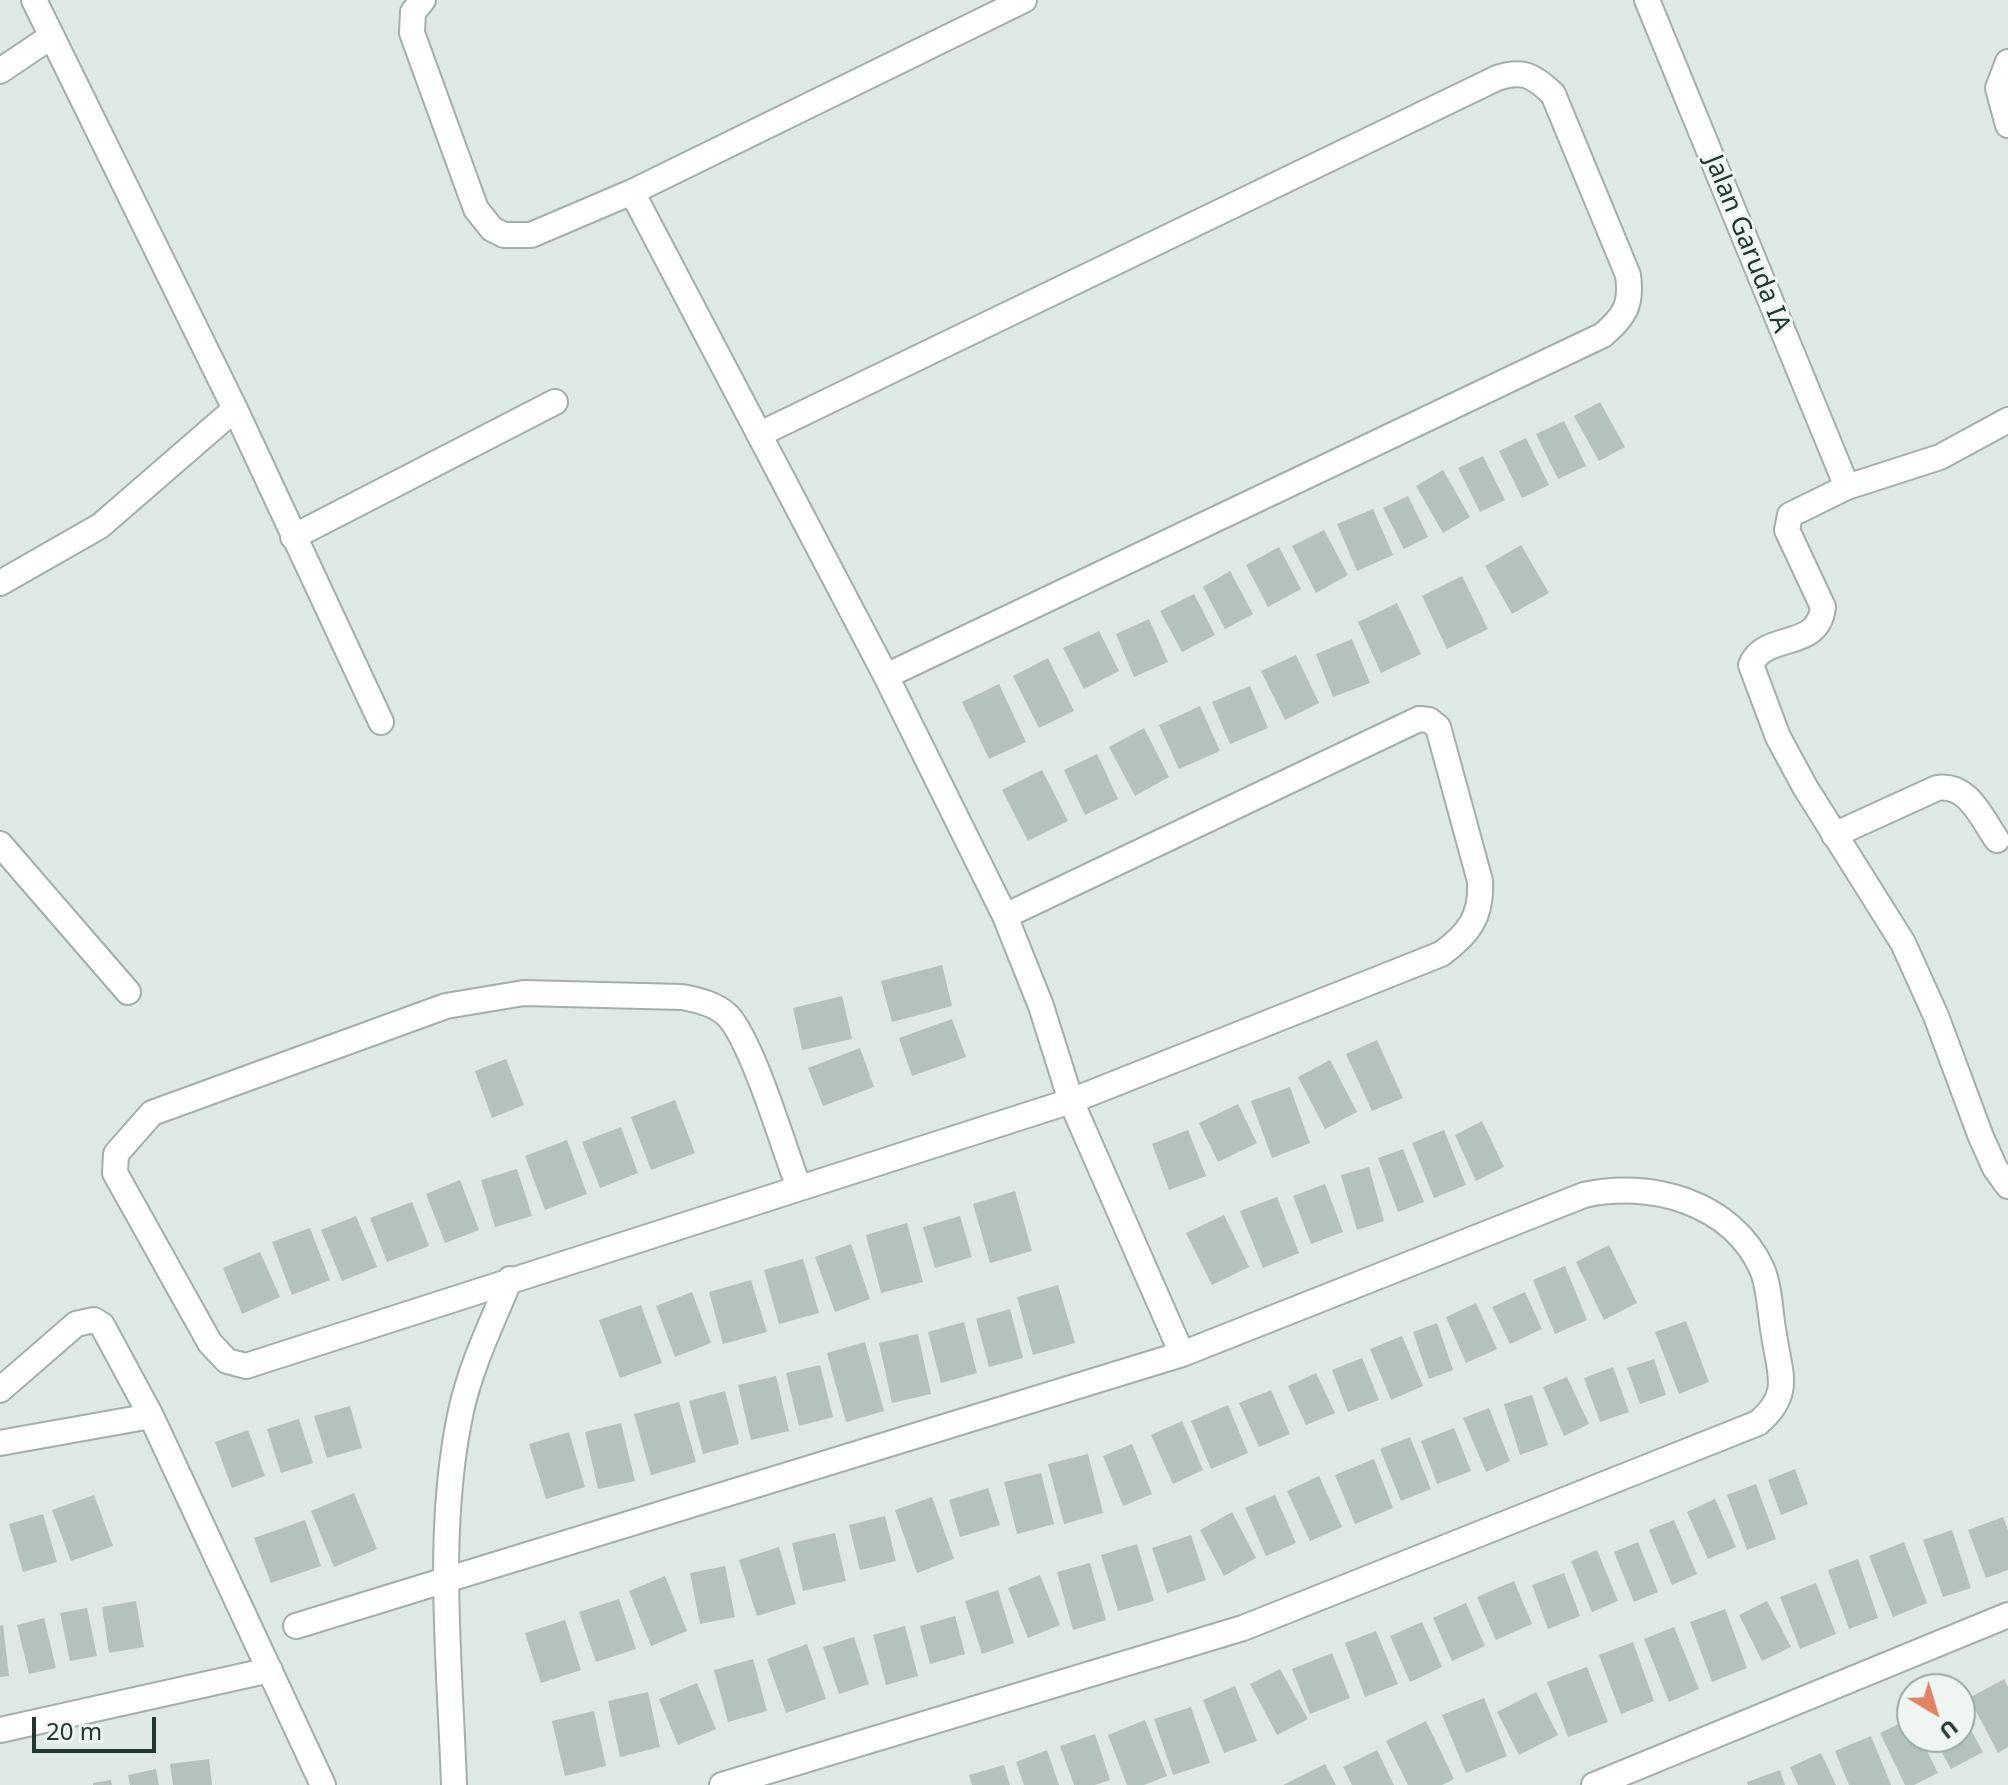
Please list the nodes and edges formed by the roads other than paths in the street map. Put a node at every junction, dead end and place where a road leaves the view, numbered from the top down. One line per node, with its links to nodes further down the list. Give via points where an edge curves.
1 (34, 0): 5 (street)
2 (423, 0): 9 (street, via 413,12 412,33 476,209 492,229 504,235 531,235)
3 (1024, 0): 9 (street)
4 (1647, 0): 14 (street, Jalan Garuda IA)
5 (52, 36): 7 (street); 11 (street)
6 (2008, 62): 8 (street, via 1998,88)
7 (0, 71)
8 (2008, 125)
9 (632, 192): 13 (street)
10 (555, 402): 15 (street)
11 (235, 409): 15 (street); 16 (street, via 100,526)
12 (2008, 420): 14 (street, via 1940,457)
13 (760, 434): 17 (street); 17 (street, via 1497,78 1516,71 1536,78 1553,94 1628,275 1631,299 1623,318 1603,335)
14 (1847, 487): 19 (street, via 1797,510 1787,522 1823,607 1817,628 1761,650 1751,665 1778,737)
15 (293, 537): 18 (street)
16 (0, 583)
17 (886, 676): 22 (street)
18 (381, 722)
19 (1834, 835): 20 (street, via 1949,786 1966,795); 25 (street, via 1903,943 1981,1137)
20 (1997, 840)
21 (0, 844): 23 (street)
22 (1005, 916): 24 (street); 24 (street, via 1407,723 1429,720 1438,727 1480,881 1476,920 1462,939 1441,954)
23 (128, 992)
24 (1071, 1101): 26 (street); 28 (street)
25 (2008, 1186)
26 (799, 1188): 27 (street); 27 (street, via 743,1040 727,1015 705,1001 682,997 524,993 446,1006 152,1113 116,1154 115,1173 210,1343 227,1361 246,1366 268,1361)
27 (510, 1279): 32 (street, via 476,1359 461,1411 452,1465)
28 (1182, 1354): 32 (street); 39 (street, via 1584,1195 1616,1188 1656,1191 1702,1209 1727,1224 1751,1249 1763,1272 1783,1390 1775,1409 1731,1436 1243,1628)
29 (0, 1390): 30 (street, via 76,1324 94,1320 102,1325)
30 (151, 1416): 31 (street); 35 (street)
31 (0, 1443)
32 (447, 1581): 34 (street); 38 (street)
33 (2008, 1615): 40 (street)
34 (296, 1626)
35 (270, 1670): 36 (street); 37 (street)
36 (0, 1730)
37 (323, 1785)
38 (454, 1785)
39 (722, 1785)
40 (1594, 1785)

